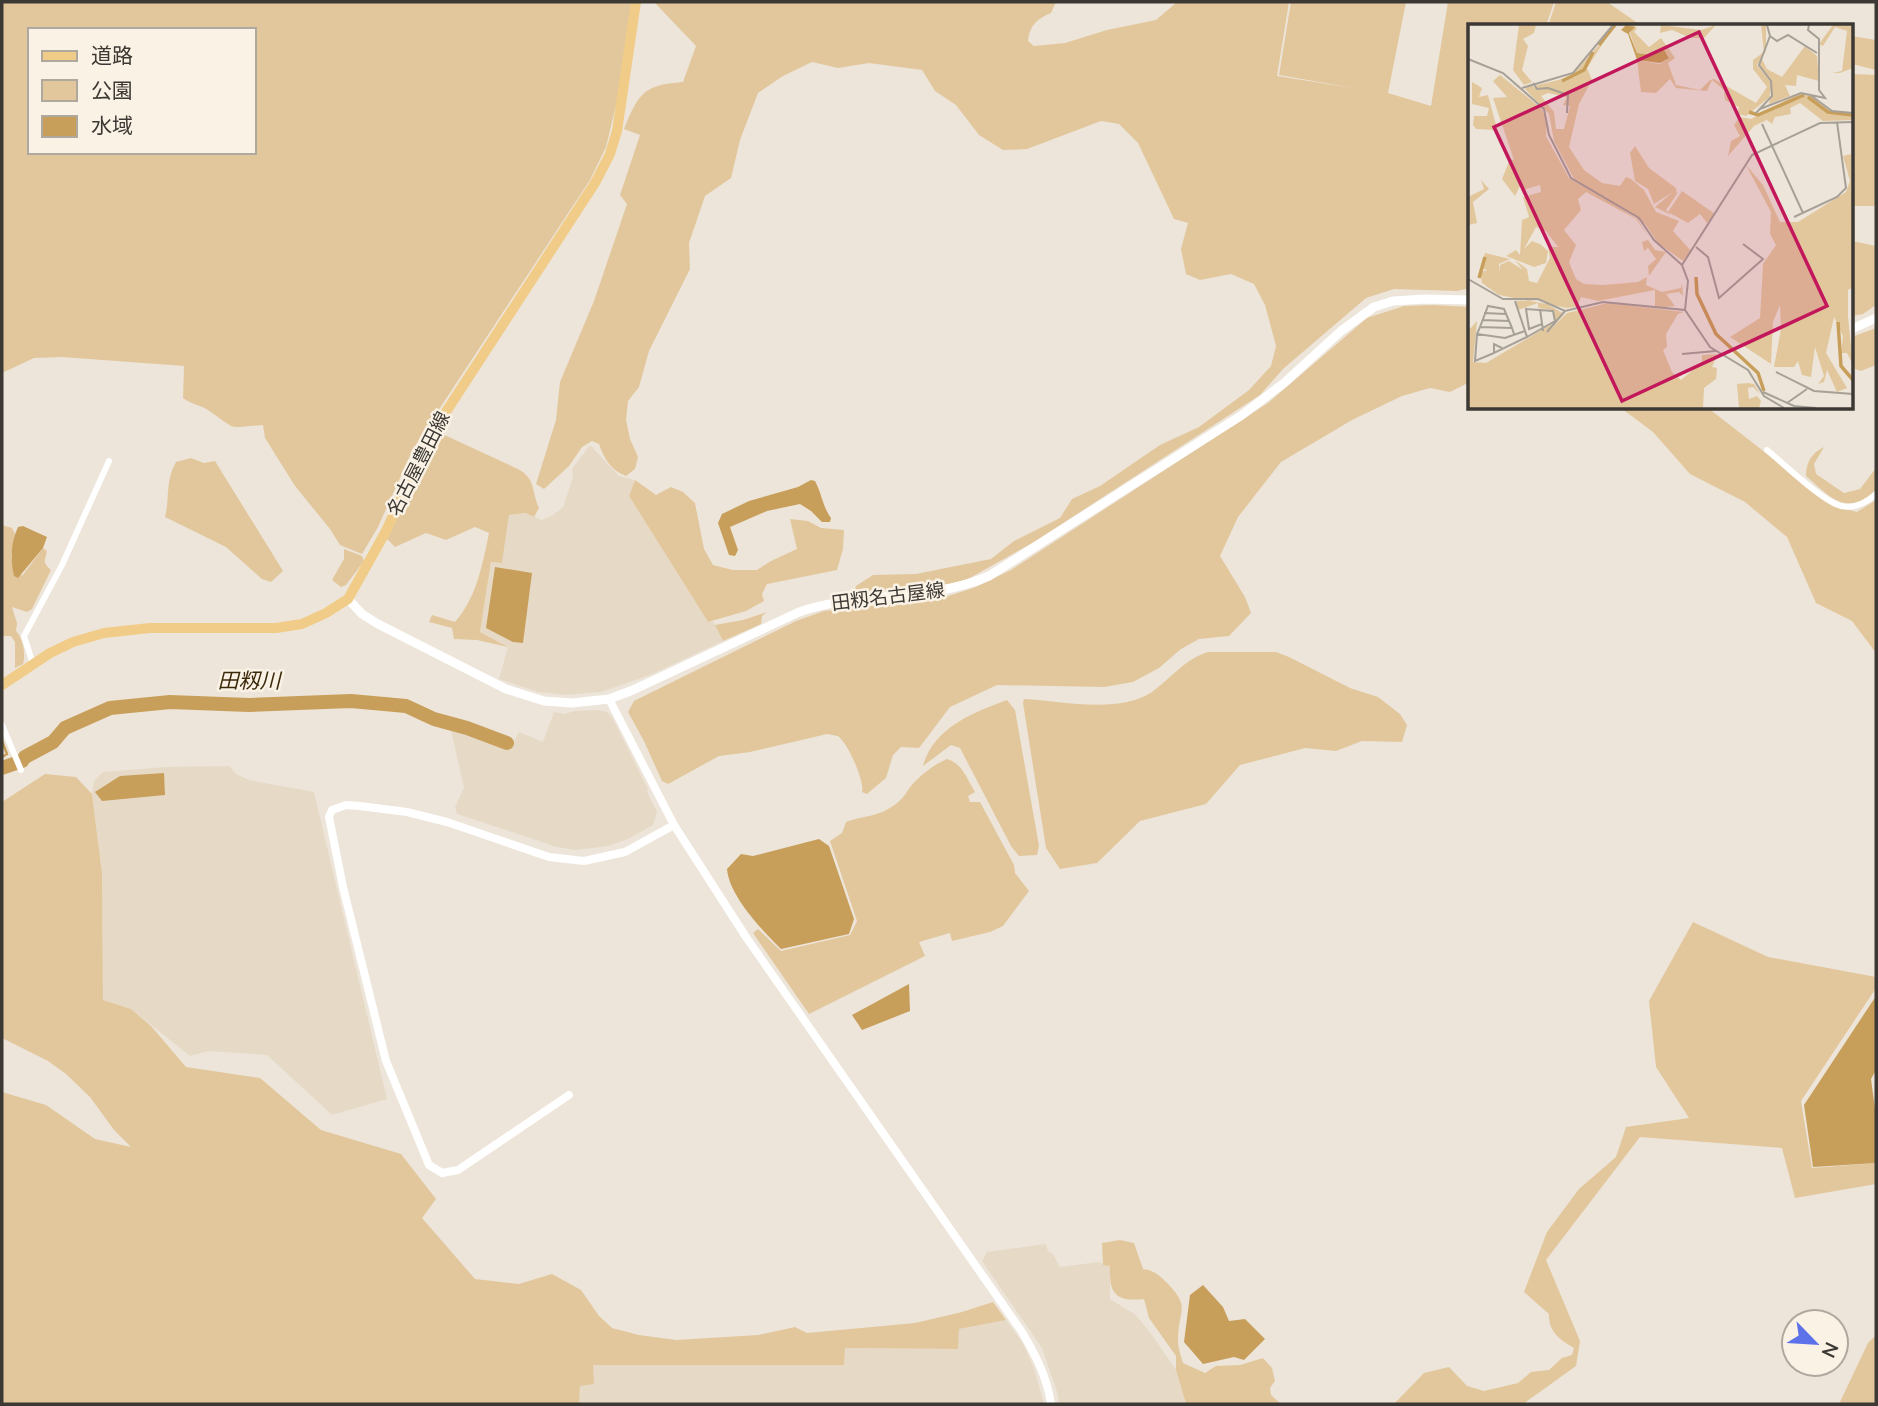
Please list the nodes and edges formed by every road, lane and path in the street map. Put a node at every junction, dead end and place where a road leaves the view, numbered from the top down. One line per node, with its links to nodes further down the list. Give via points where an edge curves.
1 (636, 2): 8 (main road, 名古屋豊田線, via 610,154 429,436 367,569)
2 (1468, 300): 11 (main road, 田籾名古屋線, via 1404,300 1374,307 1242,415 989,576 941,592 823,604)
3 (1876, 318): 4 (main road)
4 (1854, 328)
5 (1767, 450): 7 (street, via 1840,505 1859,505)
6 (109, 461): 9 (street, via 24,636)
7 (1876, 494)
8 (348, 599): 9 (main road, 名古屋豊田線, via 302,624 276,628 150,628 104,633 73,642); 11 (main road, 田籾名古屋線, via 378,624 506,689 572,704)
9 (33, 664): 10 (main road, 名古屋豊田線)
10 (2, 685)
11 (609, 699): 14 (street)
12 (2, 725): 13 (street)
13 (20, 768)
14 (674, 825): 15 (street, via 625,852 584,861 549,857 407,812 346,805 332,810 328,817 386,1061 429,1165 442,1173 458,1170); 16 (street, via 746,937 1022,1332 1039,1360)
15 (569, 1095)
16 (1051, 1404)

